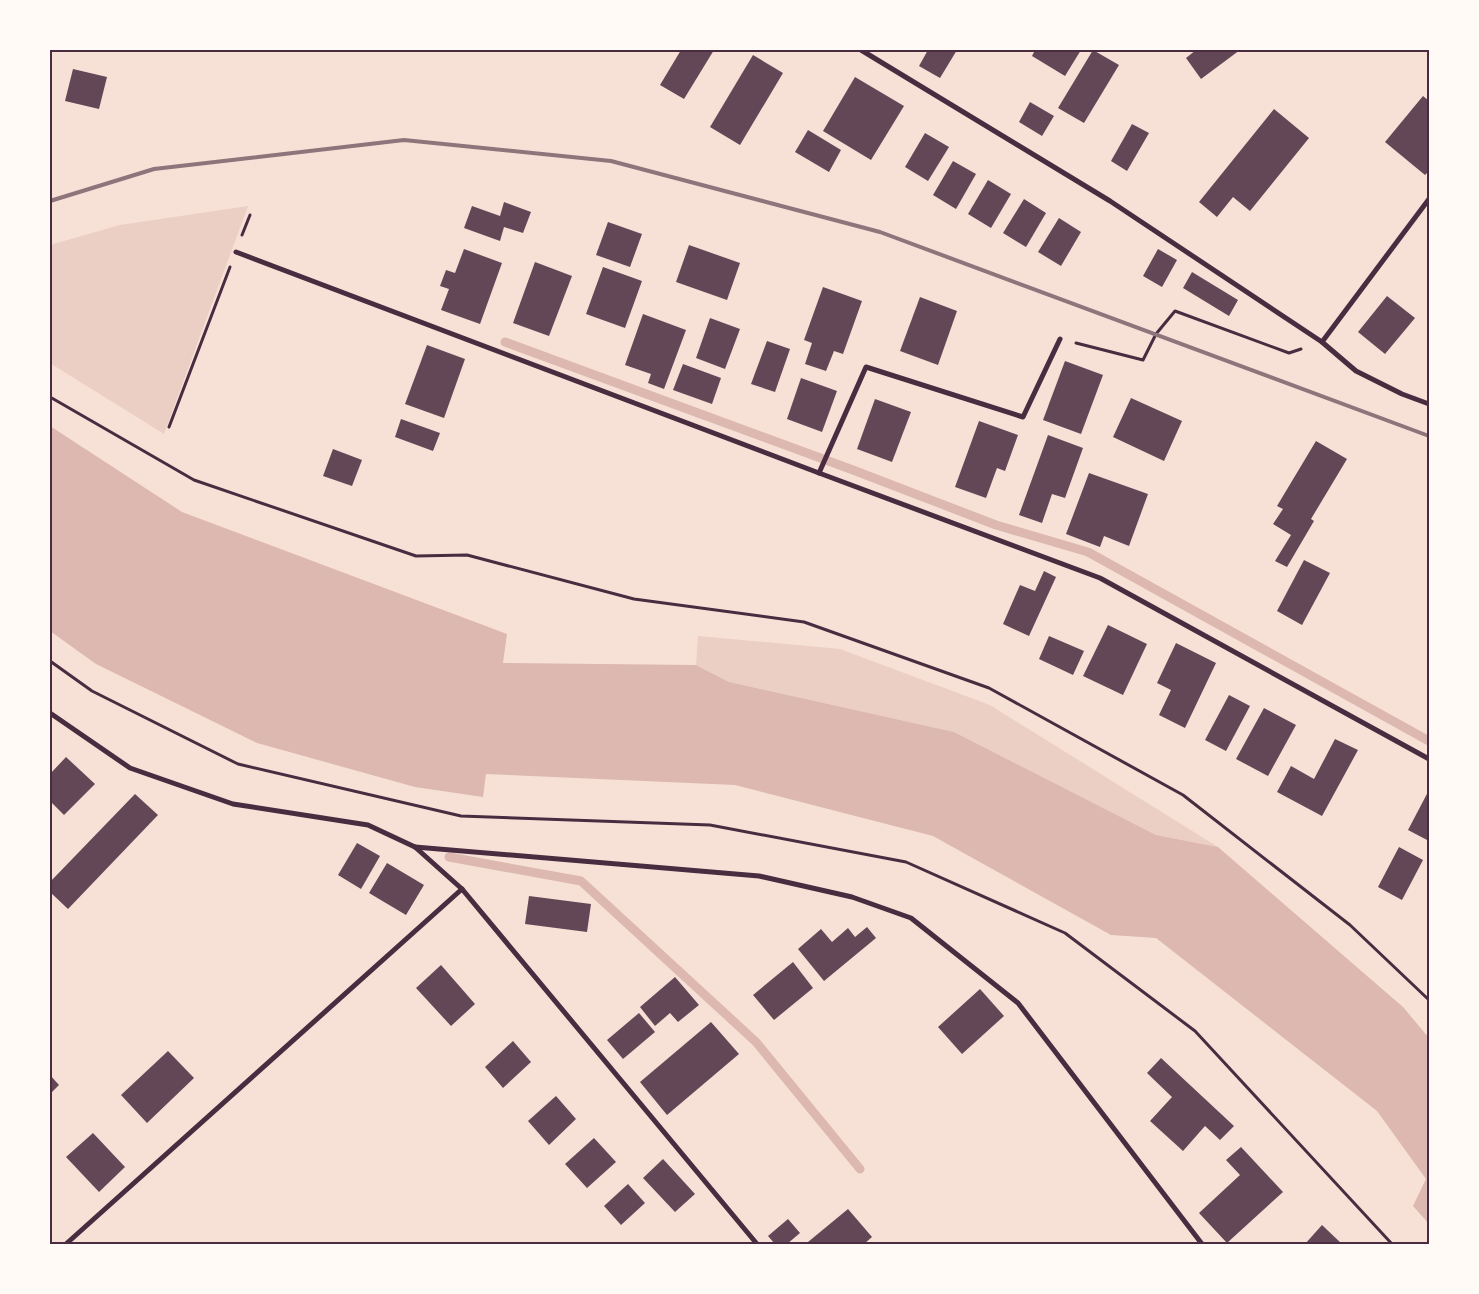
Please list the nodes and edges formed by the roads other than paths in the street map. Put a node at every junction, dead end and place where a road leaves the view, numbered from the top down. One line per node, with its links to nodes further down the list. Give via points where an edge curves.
1 (861, 50): 5 (street, via 1110,201)
2 (1429, 199): 5 (street)
3 (236, 252): 7 (street)
4 (1060, 339): 7 (street, via 1023,417 866,366)
5 (1322, 342): 6 (street, via 1356,371)
6 (1429, 404)
7 (819, 473): 9 (street, via 1100,578)
8 (50, 713): 10 (street, via 130,768 233,804 368,825)
9 (1429, 759)
10 (415, 847): 11 (street); 14 (street, via 759,876 852,897 911,918 1018,1003)
11 (462, 889): 12 (street); 13 (street)
12 (66, 1244)
13 (757, 1244)
14 (1202, 1244)

